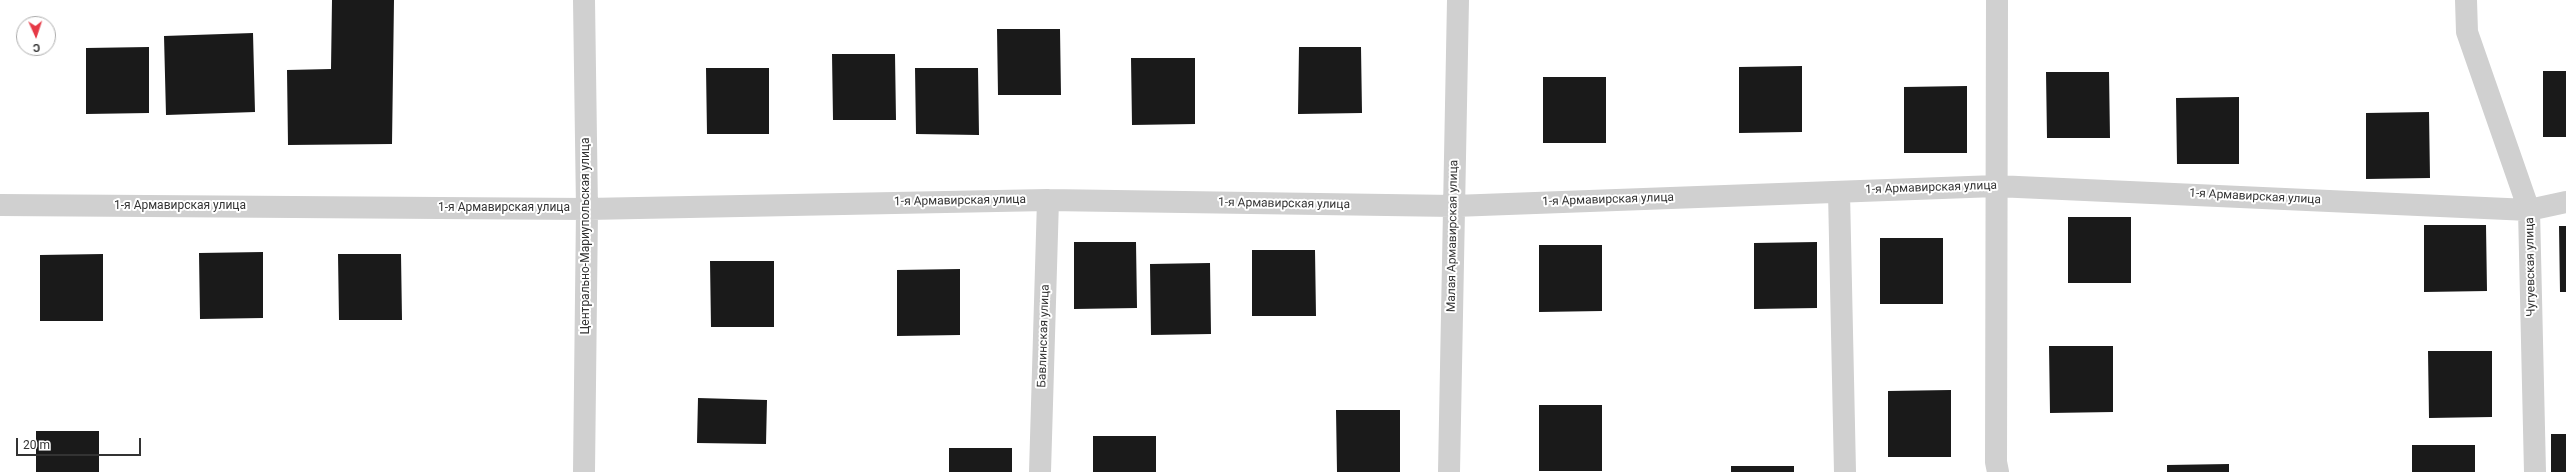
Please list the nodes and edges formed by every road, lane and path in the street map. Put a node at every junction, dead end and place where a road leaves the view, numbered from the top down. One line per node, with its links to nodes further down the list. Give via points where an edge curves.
1 (584, 0): 11 (street, Центрально-Мариупольская улица)
2 (1458, 0): 10 (street, Малая Армавирская улица)
3 (1997, 0): 5 (street)
4 (2466, 0): 12 (street, Чугуевская улица, via 2467,32)
5 (1996, 186): 6 (street, 1-я Армавирская улица); 12 (street, 1-я Армавирская улица); 17 (street)
6 (1839, 192): 10 (street, 1-я Армавирская улица); 16 (street)
7 (1048, 200): 10 (street, 1-я Армавирская улица); 11 (street, 1-я Армавирская улица); 14 (street, Бавлинская улица)
8 (2566, 202): 12 (street, 1-я Армавирская улица)
9 (0, 205): 11 (street, 1-я Армавирская улица)
10 (1454, 206): 15 (street, Малая Армавирская улица)
11 (587, 209): 13 (street, Центрально-Мариупольская улица)
12 (2529, 210): 18 (street, Чугуевская улица)
13 (584, 472)
14 (1040, 472)
15 (1449, 472)
16 (1845, 472)
17 (1998, 472)
18 (2535, 472)

